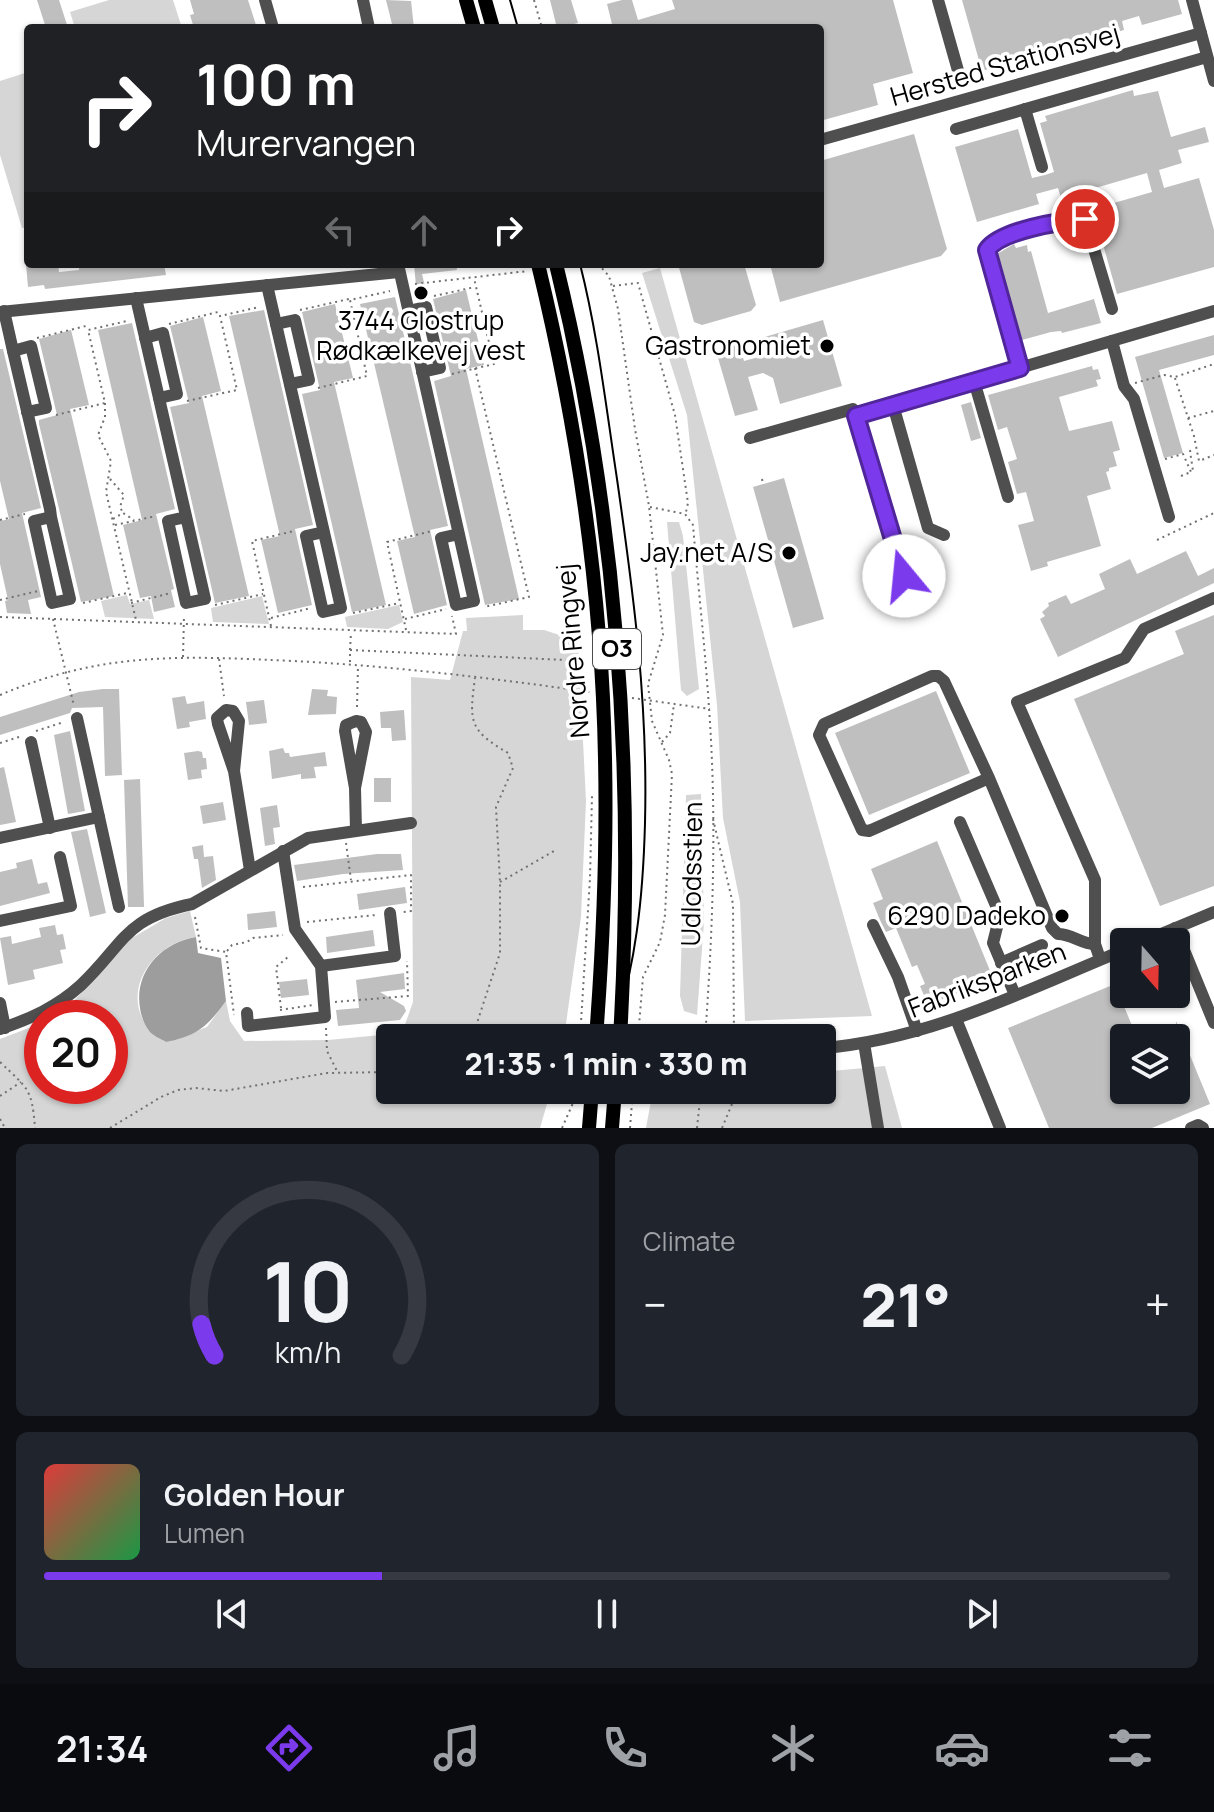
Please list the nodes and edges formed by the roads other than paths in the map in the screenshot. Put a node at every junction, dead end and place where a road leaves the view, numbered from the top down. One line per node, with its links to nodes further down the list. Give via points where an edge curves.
1 (265, 0): 7 (street)
2 (363, 0): 8 (street)
3 (466, 0): 9 (main road)
4 (485, 0): 10 (main road)
5 (938, 0): 13 (street)
6 (1192, 0): 11 (street)
7 (272, 24)
8 (368, 24)
9 (473, 24)
10 (492, 24)
11 (1201, 33): 12 (street); 17 (street, Hersted Stationsvej)
12 (1207, 57): 14 (street); 15 (street)
13 (959, 74)
14 (1213, 75)
15 (1025, 109): 16 (street); 18 (street)
16 (956, 129)
17 (824, 139)
18 (1042, 167)
19 (398, 268): 22 (street); 26 (street)
20 (533, 268): 82 (main road, Nordre Ringvej / O3, via 569,408 601,663 604,922)
21 (557, 268): 83 (main road, Nordre Ringvej / O3, via 582,380 618,657 626,862)
22 (267, 285): 23 (street); 28 (street)
23 (136, 298): 25 (street); 29 (street)
24 (1112, 309): 32 (street, via 1085,219 993,241 987,250)
25 (2, 311): 31 (street)
26 (408, 311): 33 (street); 33 (street, via 426,307 440,368)
27 (1214, 311): 30 (street)
28 (274, 315): 35 (street); 35 (street, via 295,320 309,380)
29 (143, 328): 36 (street); 36 (street, via 163,333 177,394)
30 (1112, 341): 32 (street); 44 (street)
31 (12, 347): 39 (street); 39 (street, via 31,346 46,408)
32 (1020, 368): 34 (street)
33 (422, 372): 49 (street, via 458,530 441,538)
34 (974, 381): 37 (street); 41 (street)
35 (291, 389): 45 (street)
36 (160, 403): 43 (street)
37 (890, 406): 38 (street); 46 (street, via 928,528)
38 (856, 416): 40 (street, via 853,409); 47 (street)
39 (28, 417): 42 (street)
40 (750, 438)
41 (1008, 497)
42 (51, 517): 42 (street, via 70,599 52,603 34,521)
43 (186, 517): 43 (street, via 168,521 186,603 205,599)
44 (1169, 517)
45 (324, 532): 45 (street, via 306,536 323,612 341,608)
46 (944, 535)
47 (904, 576)
48 (1214, 598): 70 (street, via 1144,629 1125,658 1017,702 1095,880)
49 (456, 606)
50 (226, 710): 63 (street, via 239,721 234,771)
51 (77, 718): 55 (street)
52 (356, 721): 59 (street, via 366,732)
53 (31, 742): 58 (street)
54 (989, 778): 54 (street, via 938,676 820,728 862,830); 70 (street, via 1052,928)
55 (99, 817): 58 (street); 64 (street)
56 (960, 822): 74 (street, via 1000,915 993,943)
57 (411, 823): 59 (street)
58 (50, 828): 60 (street)
59 (350, 831): 61 (street, via 308,838)
60 (0, 838)
61 (283, 851): 63 (street); 76 (street, via 294,926)
62 (60, 857): 67 (street, via 71,906)
63 (250, 870): 84 (street, via 192,904 157,914 128,931 65,998)
64 (119, 907)
65 (1214, 912): 69 (street)
66 (390, 913): 76 (street, via 395,956)
67 (0, 921)
68 (873, 925): 85 (street)
69 (1175, 928)
70 (1095, 944): 73 (street)
71 (1042, 945): 74 (street)
72 (1110, 955): 73 (street, Fabriksparken)
73 (1100, 959): 77 (street, Fabriksparken)
74 (1001, 963): 77 (street)
75 (1190, 965): 81 (street)
76 (321, 966): 79 (street, via 325,1017 248,1026)
77 (1015, 995): 80 (street, Fabriksparken)
78 (0, 1003): 84 (street)
79 (247, 1013)
80 (956, 1019): 85 (street, Fabriksparken); 93 (street)
81 (1214, 1023)
82 (597, 1024)
83 (620, 1024)
84 (3, 1028)
85 (917, 1031): 86 (street, Fabriksparken)
86 (864, 1043): 87 (street, Fabriksparken); 92 (street)
87 (836, 1046)
88 (591, 1104): 90 (main road)
89 (614, 1104): 91 (main road)
90 (589, 1128)
91 (612, 1128)
92 (878, 1128)
93 (1000, 1128)
94 (1191, 1128): 95 (street)
95 (1203, 1128)

